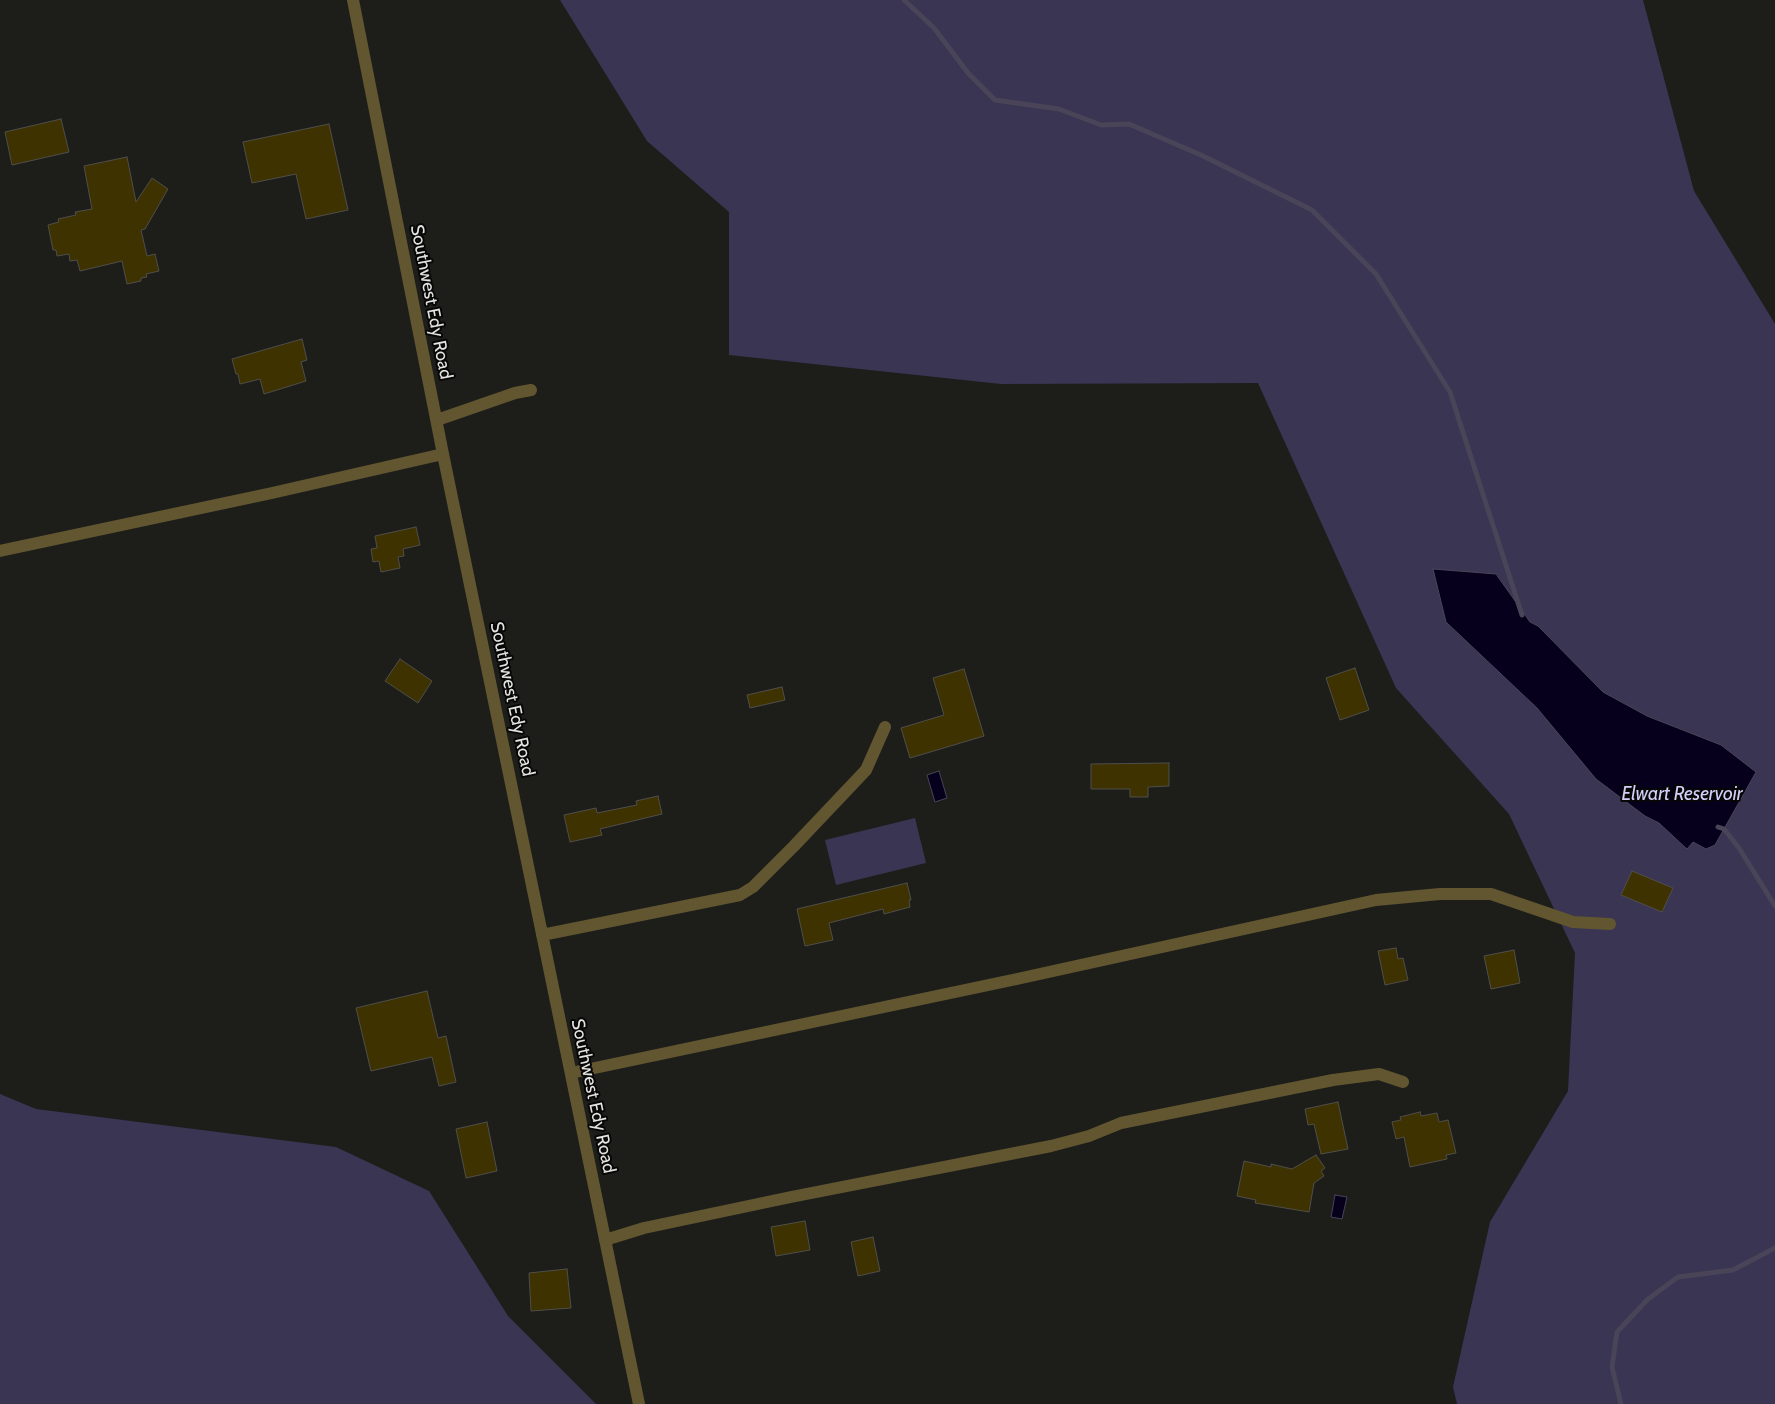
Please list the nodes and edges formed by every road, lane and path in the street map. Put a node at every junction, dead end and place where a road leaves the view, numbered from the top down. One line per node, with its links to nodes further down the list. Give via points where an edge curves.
1 (353, 0): 3 (street, Southwest Edy Road)
2 (531, 390): 3 (street)
3 (437, 420): 4 (street, Southwest Edy Road)
4 (443, 454): 5 (street); 8 (street, Southwest Edy Road)
5 (0, 551)
6 (885, 727): 8 (street, via 866,770 754,887 740,895)
7 (1610, 924): 9 (street, via 1573,922 1491,894 1440,894 1376,900)
8 (542, 935): 9 (street, Southwest Edy Road)
9 (571, 1073): 11 (street, Southwest Edy Road)
10 (1403, 1082): 11 (street, via 1379,1074 1323,1082 1121,1123 1090,1136 1051,1146 644,1228)
11 (604, 1240): 12 (street, Southwest Edy Road)
12 (639, 1404)

